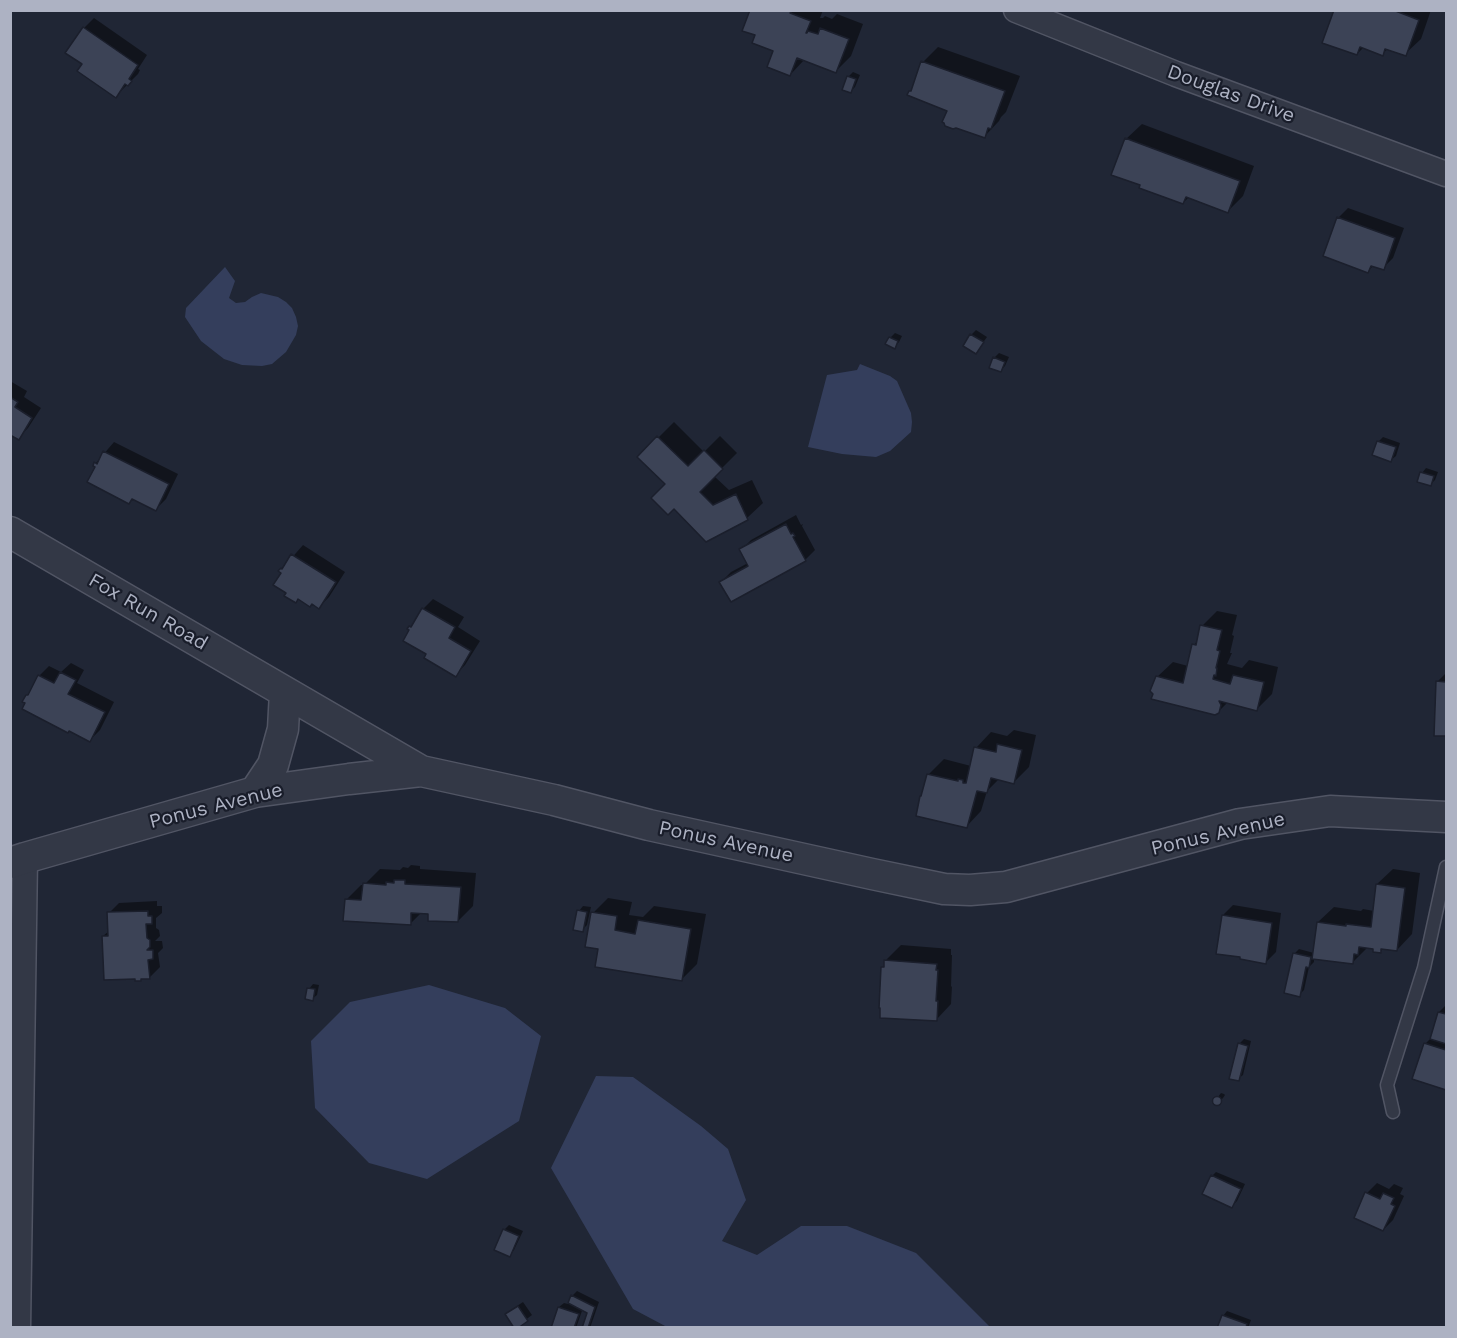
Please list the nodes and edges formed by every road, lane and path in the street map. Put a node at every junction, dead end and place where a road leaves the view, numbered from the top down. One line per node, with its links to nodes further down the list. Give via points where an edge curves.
1 (1016, 10): 2 (street, Douglas Drive)
2 (1446, 174)
3 (10, 532): 4 (street, Fox Run Road)
4 (285, 692): 5 (street, Fox Run Road); 6 (street, via 284,729 273,765)
5 (421, 771): 6 (street, Ponus Avenue); 7 (street, Ponus Avenue, via 944,889 1006,888 1240,824 1330,811)
6 (255, 792): 8 (street, Ponus Avenue)
7 (1446, 817)
8 (18, 860): 11 (street)
9 (1446, 867): 10 (lane, via 1424,968 1387,1085)
10 (1393, 1112)
11 (16, 1323)

